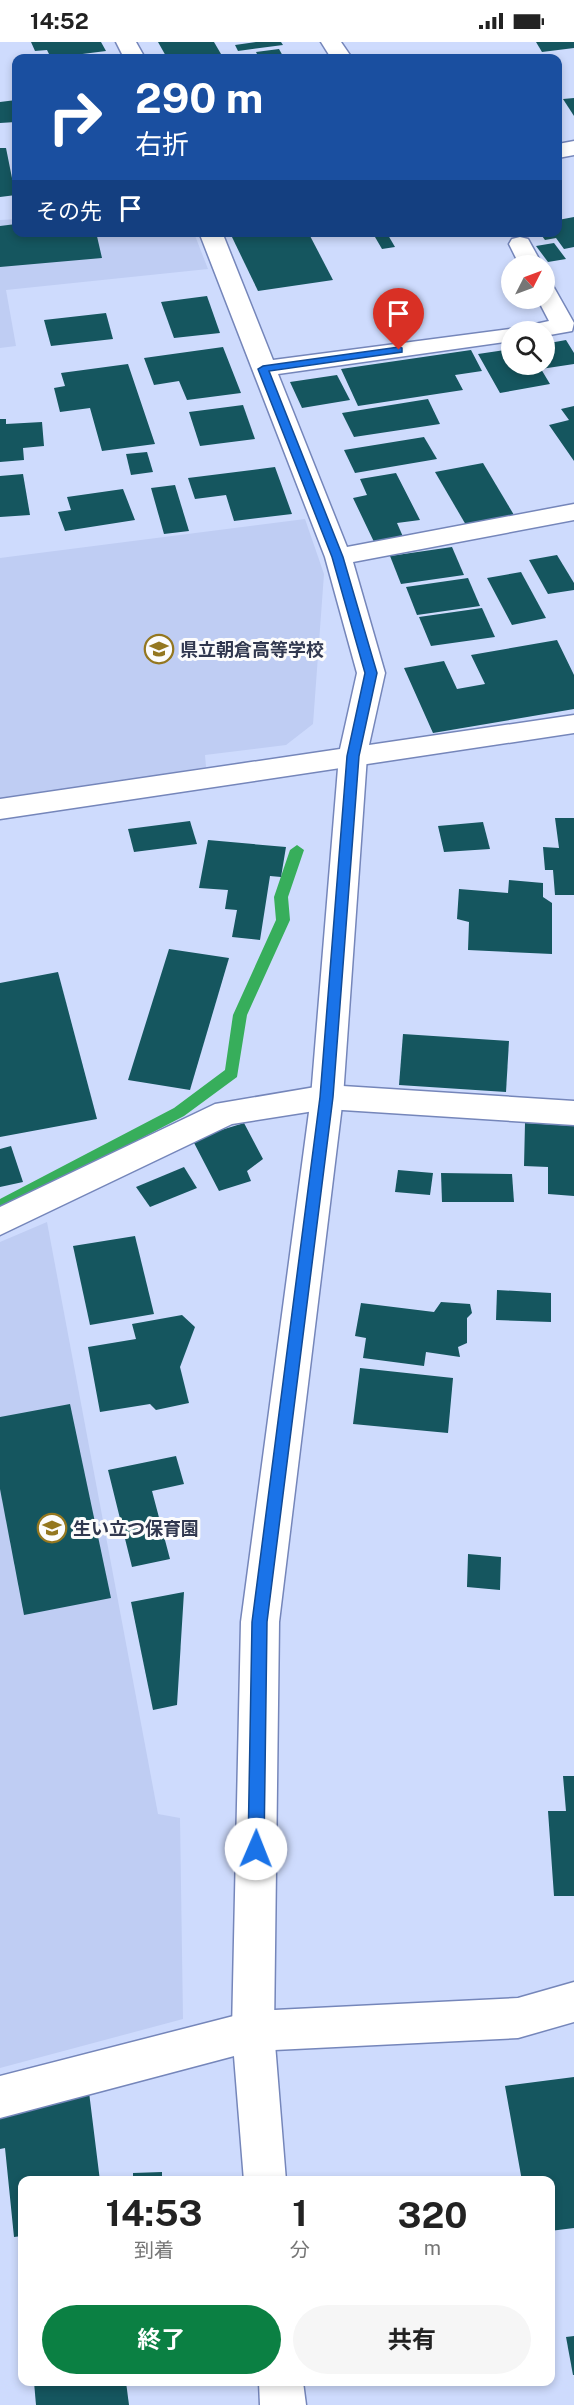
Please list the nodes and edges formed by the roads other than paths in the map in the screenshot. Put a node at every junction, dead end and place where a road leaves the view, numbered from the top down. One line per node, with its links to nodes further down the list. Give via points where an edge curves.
1 (212, 237): 7 (street)
2 (520, 244): 3 (street)
3 (526, 255)
4 (555, 309): 5 (street, via 564,326)
5 (555, 327)
6 (501, 336): 7 (street)
7 (263, 369): 9 (street)
8 (574, 512): 9 (street)
9 (338, 557): 11 (street, via 371,673)
10 (574, 724): 11 (street)
11 (353, 756): 12 (street); 13 (street)
12 (0, 809)
13 (327, 1097): 14 (street); 15 (street, via 226,1113); 17 (street, via 260,1622)
14 (574, 1113)
15 (0, 1222)
16 (574, 2002): 17 (street, via 518,2018)
17 (253, 2031): 18 (street); 19 (street)
18 (0, 2097)
19 (265, 2176)
20 (281, 2386): 21 (street)
21 (283, 2405)

